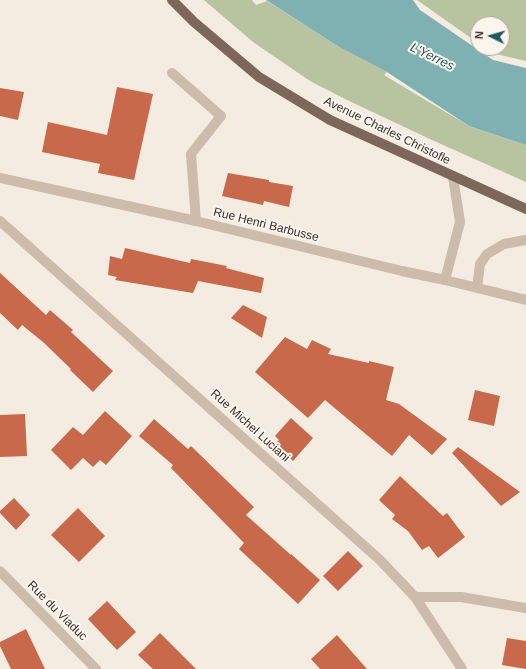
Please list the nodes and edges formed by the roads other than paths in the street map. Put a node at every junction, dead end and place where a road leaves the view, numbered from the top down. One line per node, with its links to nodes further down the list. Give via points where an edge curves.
1 (172, 0): 3 (main road, Avenue Charles Christofle, via 259,77 330,120)
2 (172, 73): 7 (street, via 221,116 191,154)
3 (453, 177): 5 (main road, Avenue Charles Christofle); 9 (street, via 460,222)
4 (0, 178): 7 (street, Rue Henri Barbusse)
5 (526, 209)
6 (0, 221): 13 (street, Rue Michel Luciani, via 380,560)
7 (196, 221): 9 (street, Rue Henri Barbusse)
8 (526, 240): 10 (street, via 504,244 487,254 480,264)
9 (445, 280): 10 (street, Rue Henri Barbusse)
10 (477, 288): 11 (street, Rue Henri Barbusse)
11 (526, 300)
12 (0, 571): 15 (street, Rue du Viaduc)
13 (416, 597): 14 (street, via 461,597); 16 (street, Rue Michel Luciani)
14 (526, 608)
15 (96, 669)
16 (462, 669)

